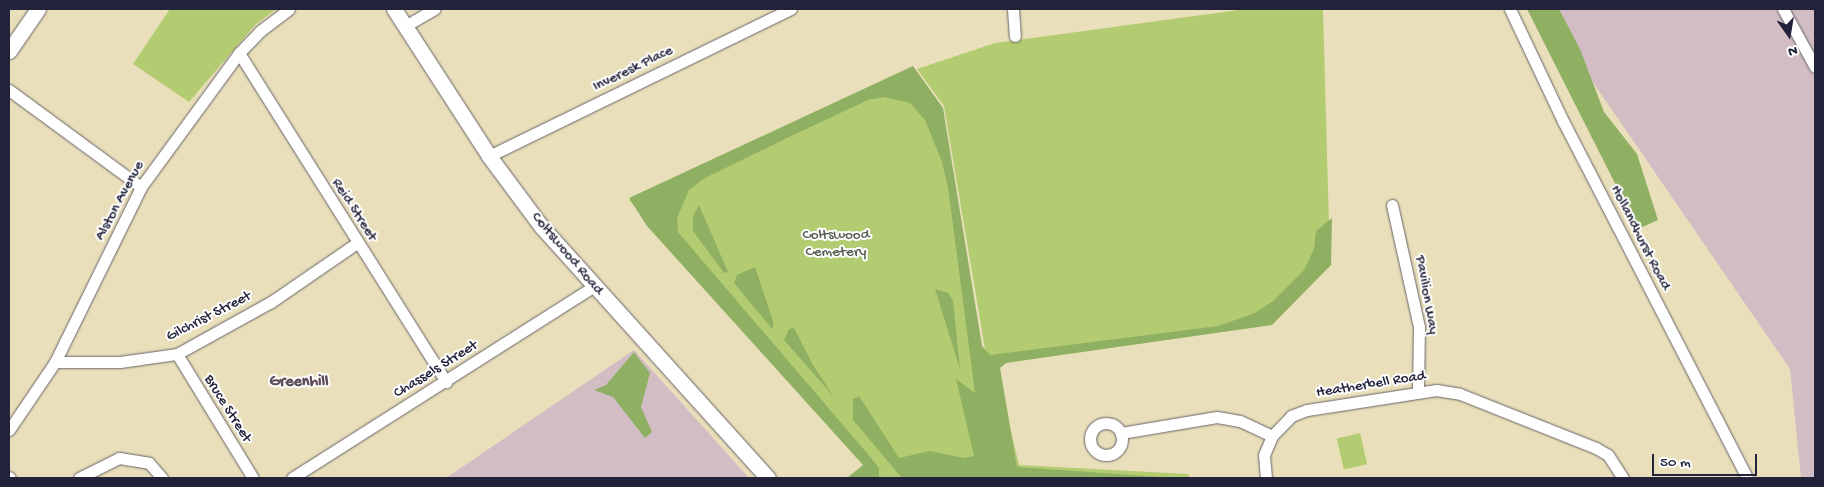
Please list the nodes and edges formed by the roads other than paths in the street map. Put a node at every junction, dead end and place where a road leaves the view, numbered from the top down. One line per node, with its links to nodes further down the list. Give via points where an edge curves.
1 (38, 9): 11 (main road)
2 (289, 9): 12 (street, Alston Avenue, via 260,31)
3 (394, 9): 9 (main road, Coltswood Road)
4 (434, 9): 9 (street)
5 (791, 9): 15 (street, Inveresk Place)
6 (1014, 9): 10 (street)
7 (1510, 9): 34 (street, Hollandhurst Road, via 1563,121)
8 (1783, 9): 13 (street)
9 (405, 26): 15 (main road, Coltswood Road)
10 (1015, 36)
11 (9, 51)
12 (239, 53): 16 (street, Alston Avenue); 18 (street, Reid Street)
13 (1815, 67)
14 (9, 90): 16 (street)
15 (489, 156): 19 (main road, Coltswood Road, via 541,226)
16 (141, 187): 21 (street, Alston Avenue)
17 (1392, 205): 23 (street, Pavilion Way, via 1419,327)
18 (357, 243): 20 (street, Gilchrist Street, via 271,302); 22 (street, Reid Street)
19 (594, 286): 22 (street, Chassels Street); 31 (main road, Coltswood Road)
20 (177, 354): 21 (street, Gilchrist Street, via 120,362); 29 (street, Bruce Street)
21 (55, 362): 24 (street, Alston Avenue)
22 (446, 382): 30 (street, Chassels Street)
23 (1418, 391): 26 (street, Heatherbell Road, via 1307,410 1291,416); 33 (street, Heatherbell Road, via 1460,394 1596,448 1608,455)
24 (9, 430)
25 (1121, 433): 26 (street, via 1217,418 1240,421)
26 (1272, 436): 32 (street, Heatherbell Road, via 1264,455)
27 (79, 478): 28 (street, via 120,458 150,463)
28 (162, 478)
29 (253, 478)
30 (292, 478)
31 (768, 478)
32 (1266, 478)
33 (1623, 478)
34 (1747, 478)

